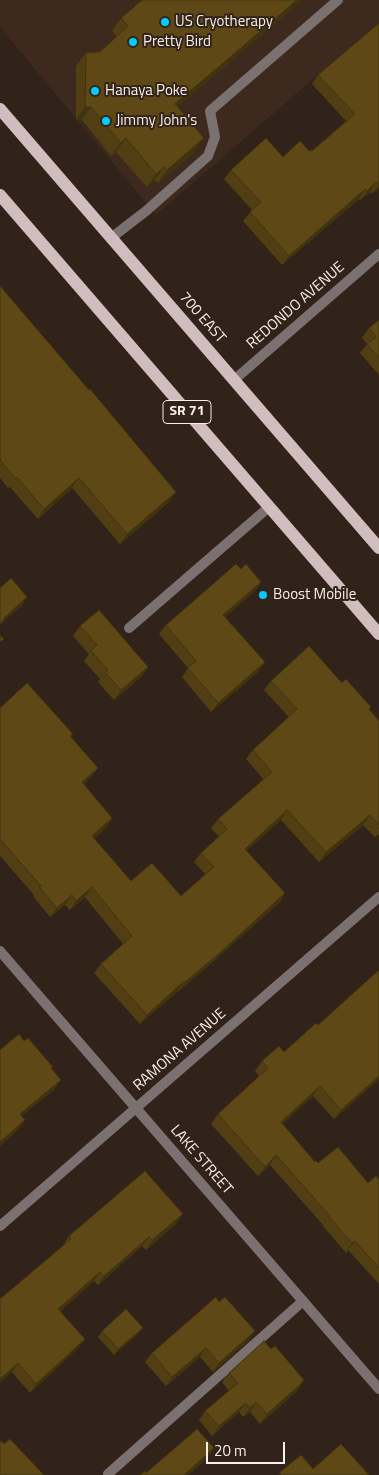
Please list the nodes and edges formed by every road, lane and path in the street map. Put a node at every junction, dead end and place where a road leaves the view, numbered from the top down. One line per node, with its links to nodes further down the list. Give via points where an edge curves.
1 (338, 0): 4 (street, via 210,111 215,137 208,156)
2 (0, 109): 4 (main road, 700 EAST)
3 (0, 195): 7 (main road, SR 71)
4 (111, 238): 6 (main road, 700 EAST)
5 (379, 254): 6 (street, REDONDO AVENUE)
6 (234, 380): 8 (main road, 700 EAST)
7 (269, 507): 9 (street); 10 (main road, SR 71)
8 (379, 548)
9 (129, 628)
10 (379, 634)
11 (379, 897): 13 (street, RAMONA AVENUE)
12 (0, 951): 13 (street, LAKE STREET)
13 (136, 1108): 14 (street, RAMONA AVENUE); 15 (street, LAKE STREET)
14 (0, 1226)
15 (303, 1301): 16 (street, LAKE STREET); 17 (street)
16 (379, 1389)
17 (108, 1474)

